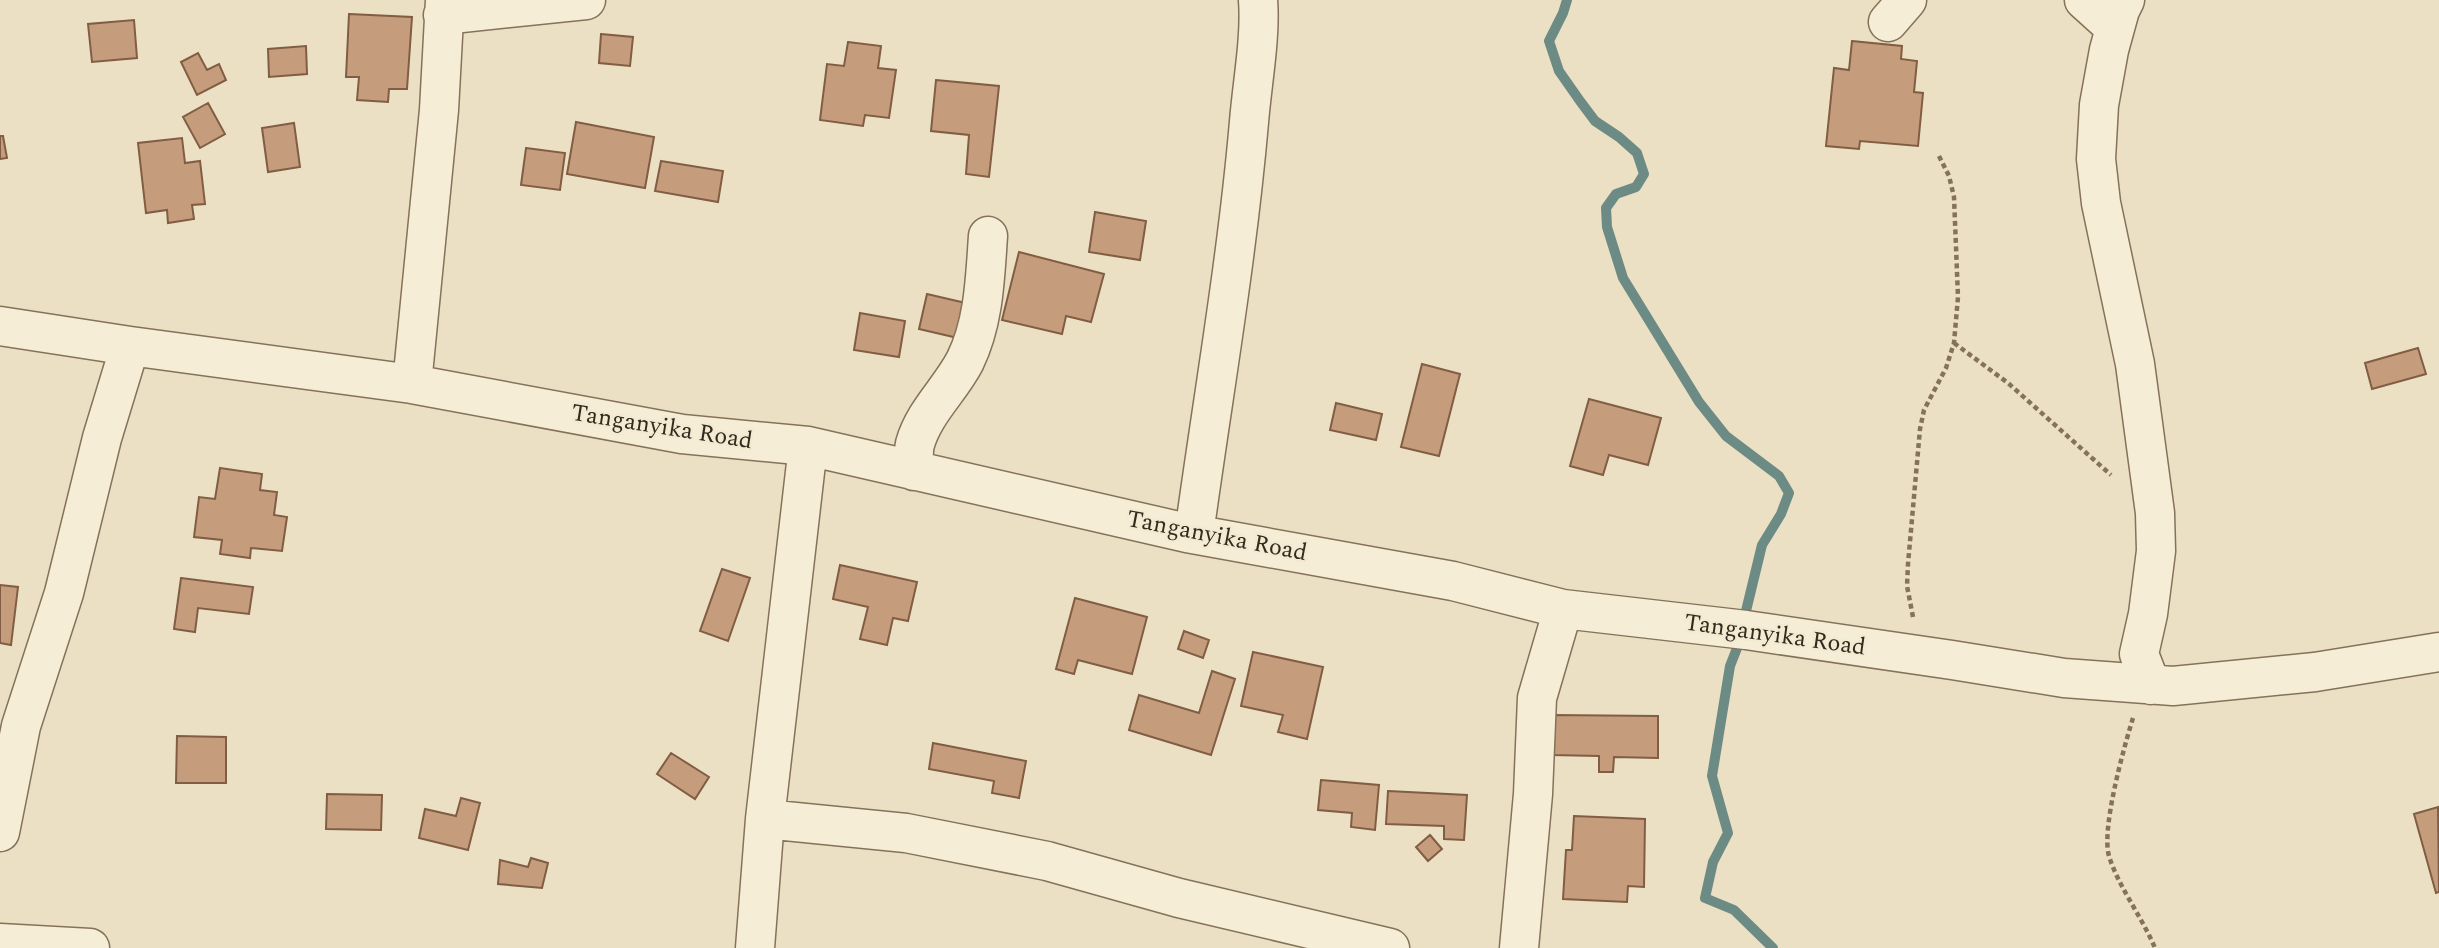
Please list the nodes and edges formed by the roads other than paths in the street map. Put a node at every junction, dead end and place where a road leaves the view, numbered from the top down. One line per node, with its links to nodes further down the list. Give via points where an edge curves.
1 (586, 0): 4 (street)
2 (1258, 0): 12 (street, via 1235,257)
3 (2084, 0): 5 (street)
4 (444, 8): 9 (street, via 439,110)
5 (2120, 14): 15 (street, via 2099,105 2096,159 2135,364 2155,513 2156,551 2138,654)
6 (988, 236): 11 (street, via 983,306 974,339 922,426 914,446)
7 (0, 326): 8 (street, Tanganyika Road)
8 (130, 346): 9 (street, Tanganyika Road); 17 (street, via 64,593 21,726)
9 (412, 384): 10 (street, Tanganyika Road, via 682,434)
10 (808, 446): 11 (street, Tanganyika Road); 16 (street)
11 (914, 471): 12 (street, Tanganyika Road)
12 (1194, 534): 13 (street, Tanganyika Road, via 1453,580)
13 (1563, 609): 15 (street, Tanganyika Road, via 1746,630 2064,678); 22 (street, via 1537,698)
14 (2439, 652): 15 (street, Tanganyika Road, via 2315,672)
15 (2151, 685)
16 (765, 818): 20 (street); 21 (street, via 906,833 1047,861)
17 (0, 832)
18 (0, 943): 19 (street)
19 (90, 948)
20 (755, 948)
21 (1390, 948)
22 (1519, 948)

